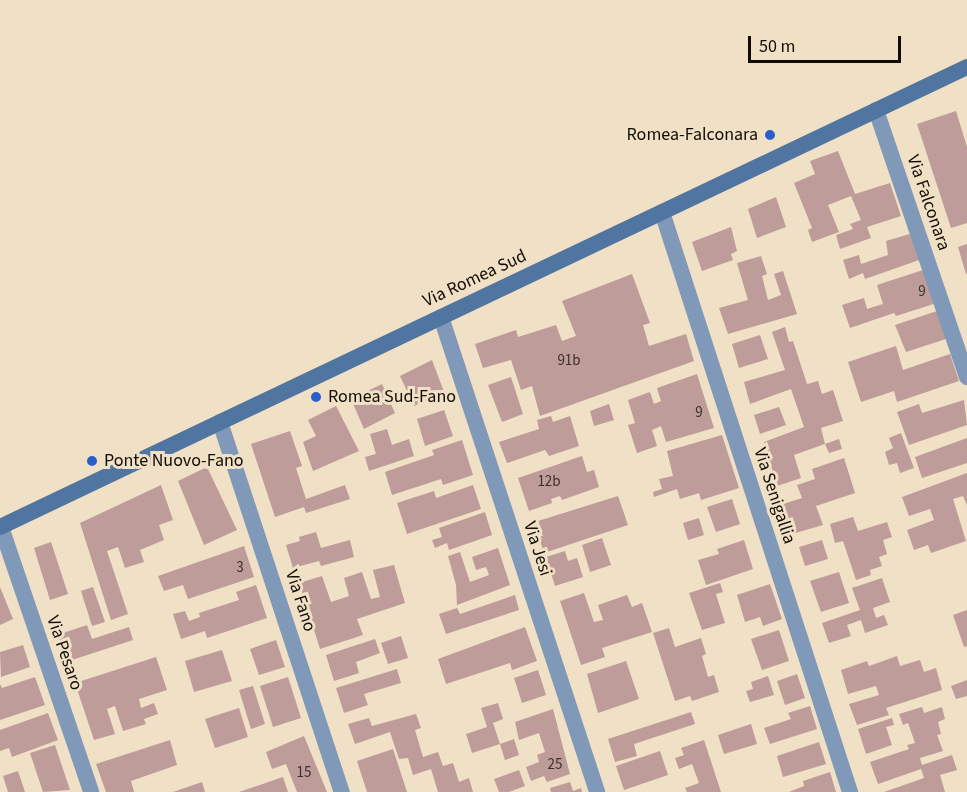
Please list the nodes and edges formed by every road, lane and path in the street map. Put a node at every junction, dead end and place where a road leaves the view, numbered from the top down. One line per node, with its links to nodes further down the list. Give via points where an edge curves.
1 (967, 67): 2 (main road, Via Romea Sud)
2 (876, 110): 3 (main road, Via Romea Sud); 5 (street, Via Falconara)
3 (662, 212): 4 (main road, Via Romea Sud); 11 (street, Via Senigallia)
4 (441, 317): 6 (main road, Via Romea Sud); 10 (street, Via Jesi)
5 (967, 377)
6 (220, 422): 7 (main road, Via Romea Sud); 9 (street, Via Fano)
7 (1, 527): 8 (street, Via Pesaro)
8 (91, 792)
9 (342, 792)
10 (597, 792)
11 (850, 792)

